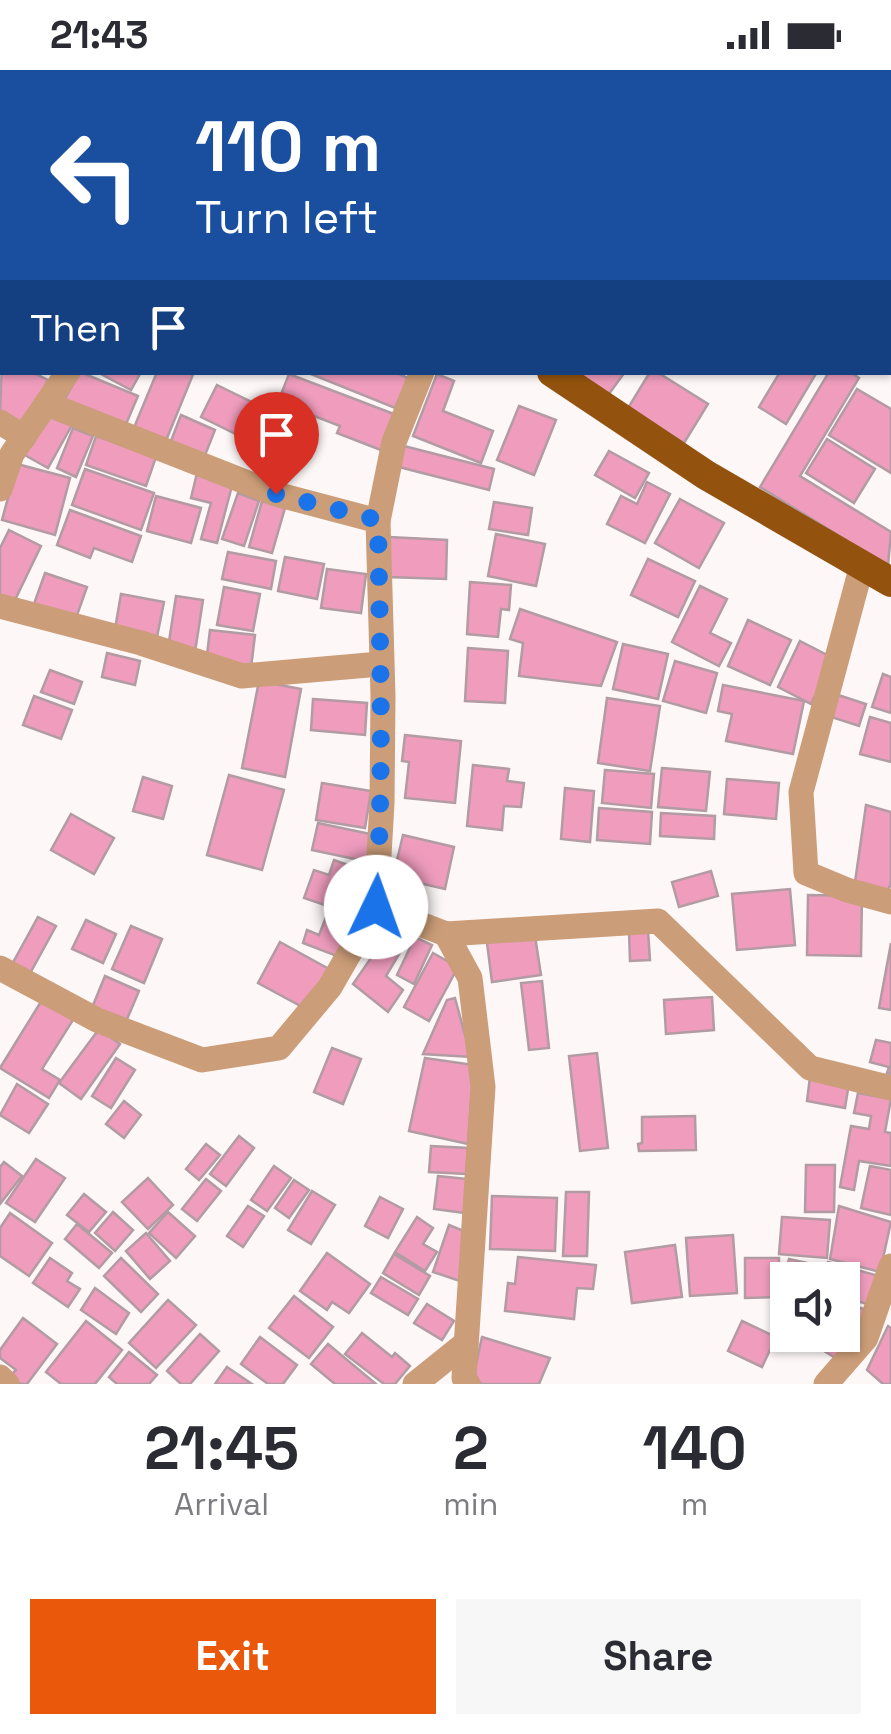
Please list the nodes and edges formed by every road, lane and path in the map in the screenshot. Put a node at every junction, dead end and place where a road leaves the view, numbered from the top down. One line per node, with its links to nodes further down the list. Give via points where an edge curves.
1 (66, 375): 4 (street)
2 (421, 375): 8 (street, via 394,442)
3 (557, 375): 9 (main road)
4 (47, 404): 6 (street); 8 (street, via 276,494)
5 (0, 422): 6 (street)
6 (24, 437): 7 (street)
7 (0, 489)
8 (378, 520): 12 (street)
9 (862, 566): 10 (main road); 13 (street, via 801,792 806,873)
10 (891, 582)
11 (0, 606): 12 (street, via 242,676)
12 (380, 664): 14 (street)
13 (891, 902)
14 (376, 907): 15 (street); 16 (street, via 330,987 279,1048 202,1060 97,1020)
15 (446, 934): 17 (street, via 658,921 810,1068); 19 (street, via 470,978 483,1087)
16 (0, 968)
17 (891, 1088)
18 (891, 1266): 24 (street, via 866,1338)
19 (466, 1344): 22 (street); 23 (street)
20 (0, 1376): 21 (street)
21 (7, 1384)
22 (415, 1384)
23 (468, 1384)
24 (826, 1384)

